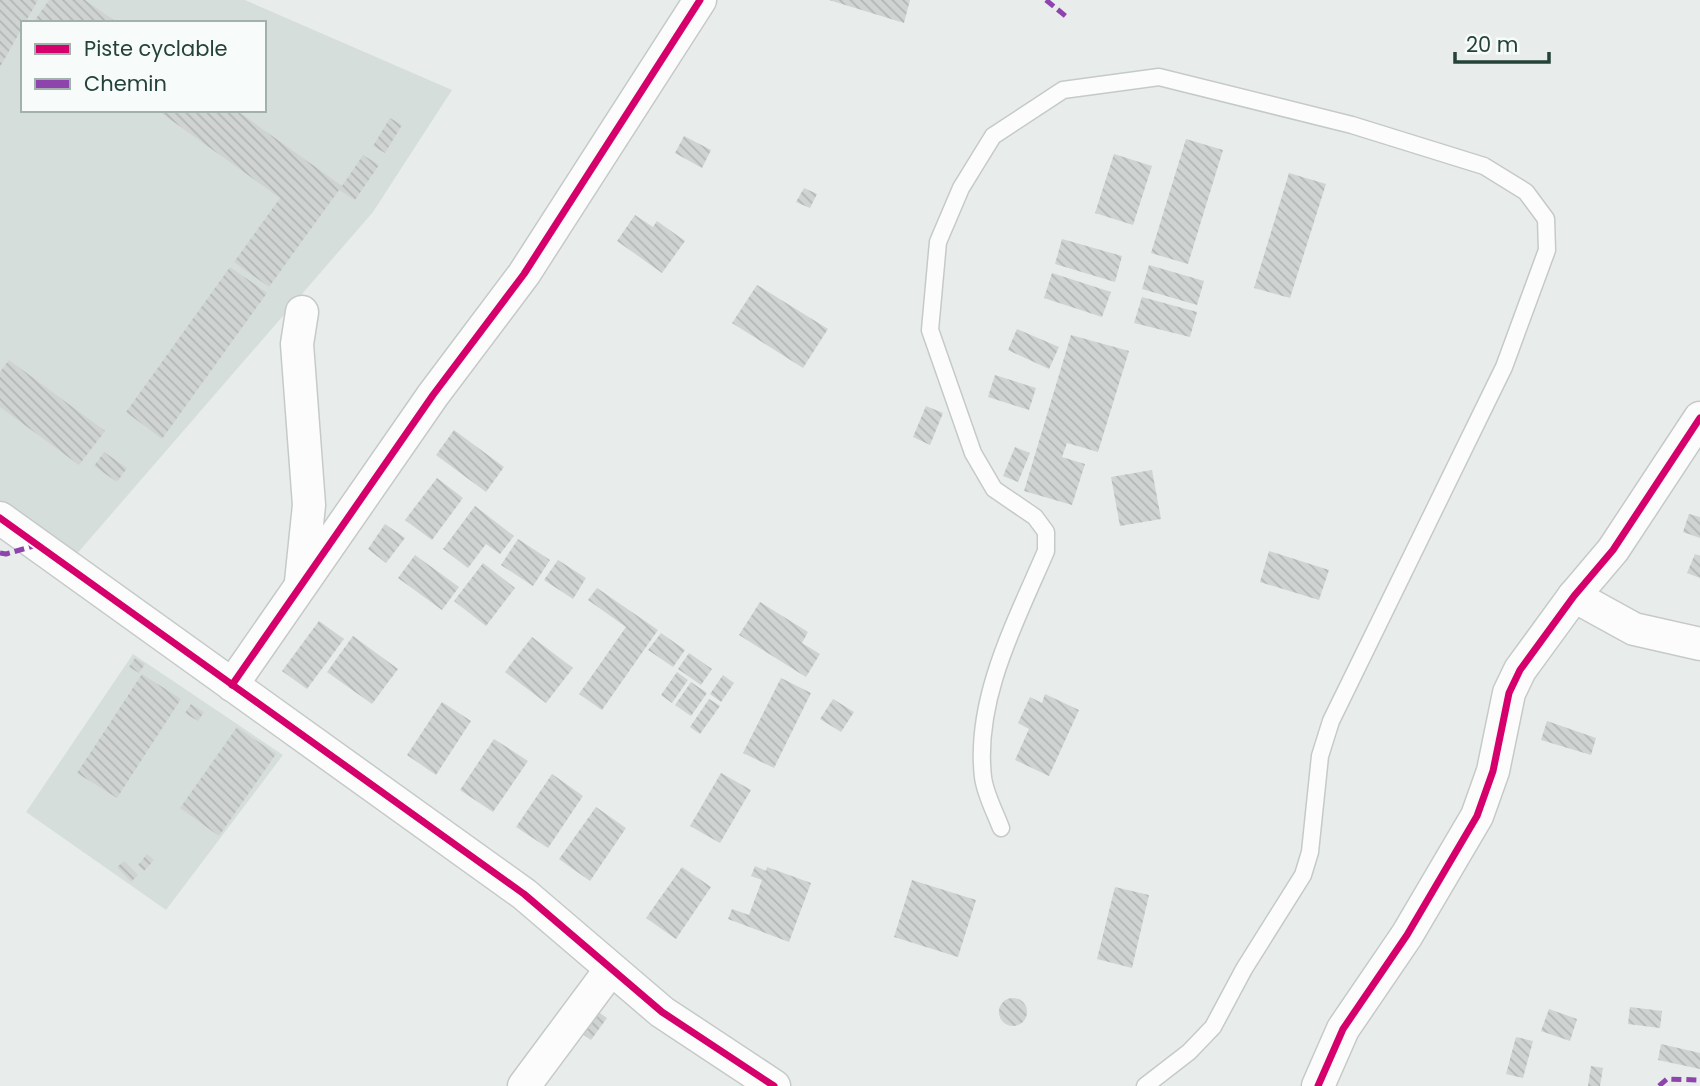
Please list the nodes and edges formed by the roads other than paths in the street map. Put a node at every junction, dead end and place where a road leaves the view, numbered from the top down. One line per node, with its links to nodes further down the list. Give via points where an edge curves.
1 (700, 0): 5 (street, via 524,274 433,395)
2 (302, 312): 5 (street, via 297,344 309,505)
3 (1700, 418): 6 (street, via 1620,540)
4 (0, 518): 8 (street)
5 (300, 587): 8 (street)
6 (1574, 596): 7 (street, via 1634,628); 14 (street, via 1520,670 1477,816 1407,935 1343,1029)
7 (1700, 644)
8 (232, 685): 10 (street, via 524,894)
9 (1001, 828): 13 (lane, via 983,779 982,731 988,698 1046,551 1046,532 1035,517 994,489 973,453 930,330 938,242 961,187 993,136 1063,90 1159,77 1352,125 1484,166 1526,192 1546,219 1547,250 1504,366 1331,721 1320,756 1310,852 1303,875 1213,1027)
10 (611, 969): 11 (street); 12 (street, via 662,1012)
11 (524, 1086)
12 (774, 1086)
13 (1145, 1086)
14 (1318, 1086)

